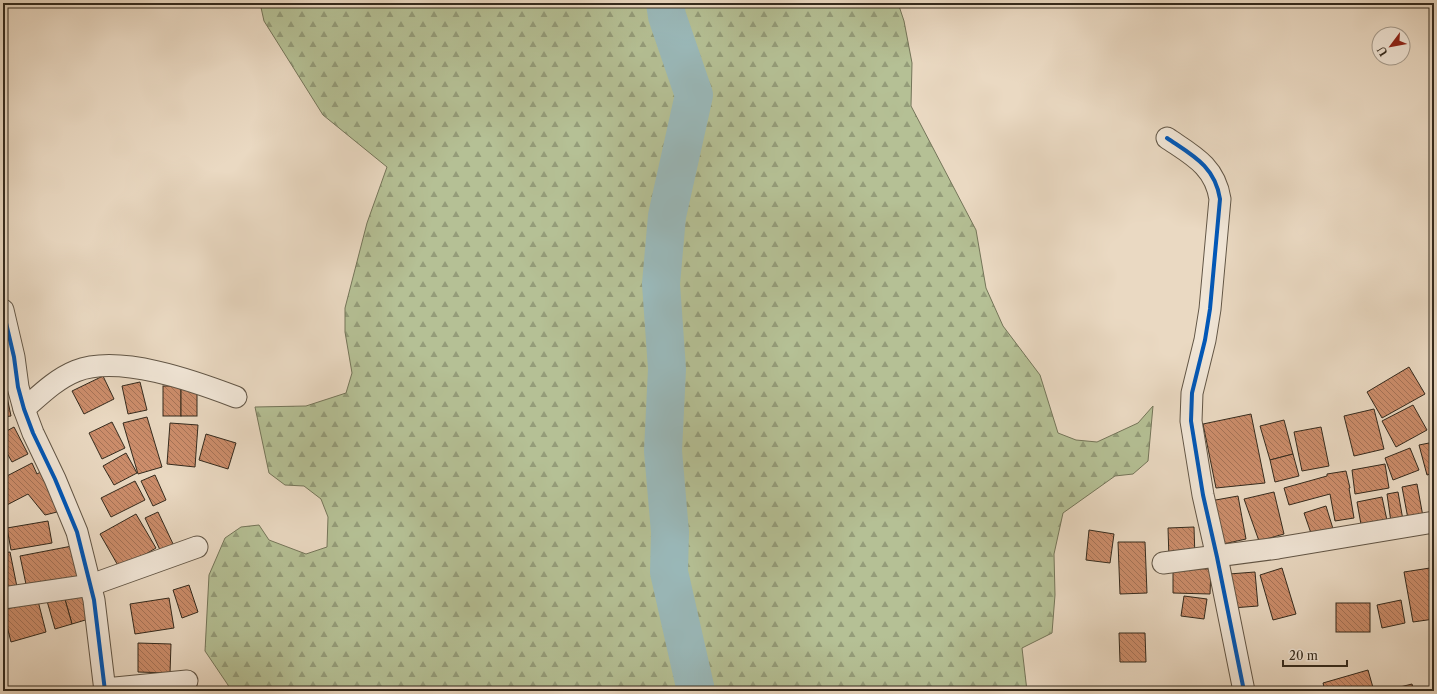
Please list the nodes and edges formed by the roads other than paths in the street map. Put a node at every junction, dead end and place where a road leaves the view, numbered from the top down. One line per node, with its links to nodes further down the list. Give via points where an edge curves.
1 (1167, 138): 8 (street, via 1199,160 1212,174 1220,199 1210,309 1190,409 1200,479)
2 (3, 310): 3 (street)
3 (9, 357): 5 (street)
4 (236, 397): 5 (street, via 208,386 135,367 89,368 63,377)
5 (24, 409): 10 (street, via 77,532)
6 (1434, 522): 8 (street)
7 (197, 547): 10 (street)
8 (1217, 557): 9 (street); 14 (street)
9 (1163, 563)
10 (91, 586): 11 (street); 13 (street)
11 (3, 598)
12 (187, 681): 13 (street)
13 (105, 690)
14 (1244, 691)

